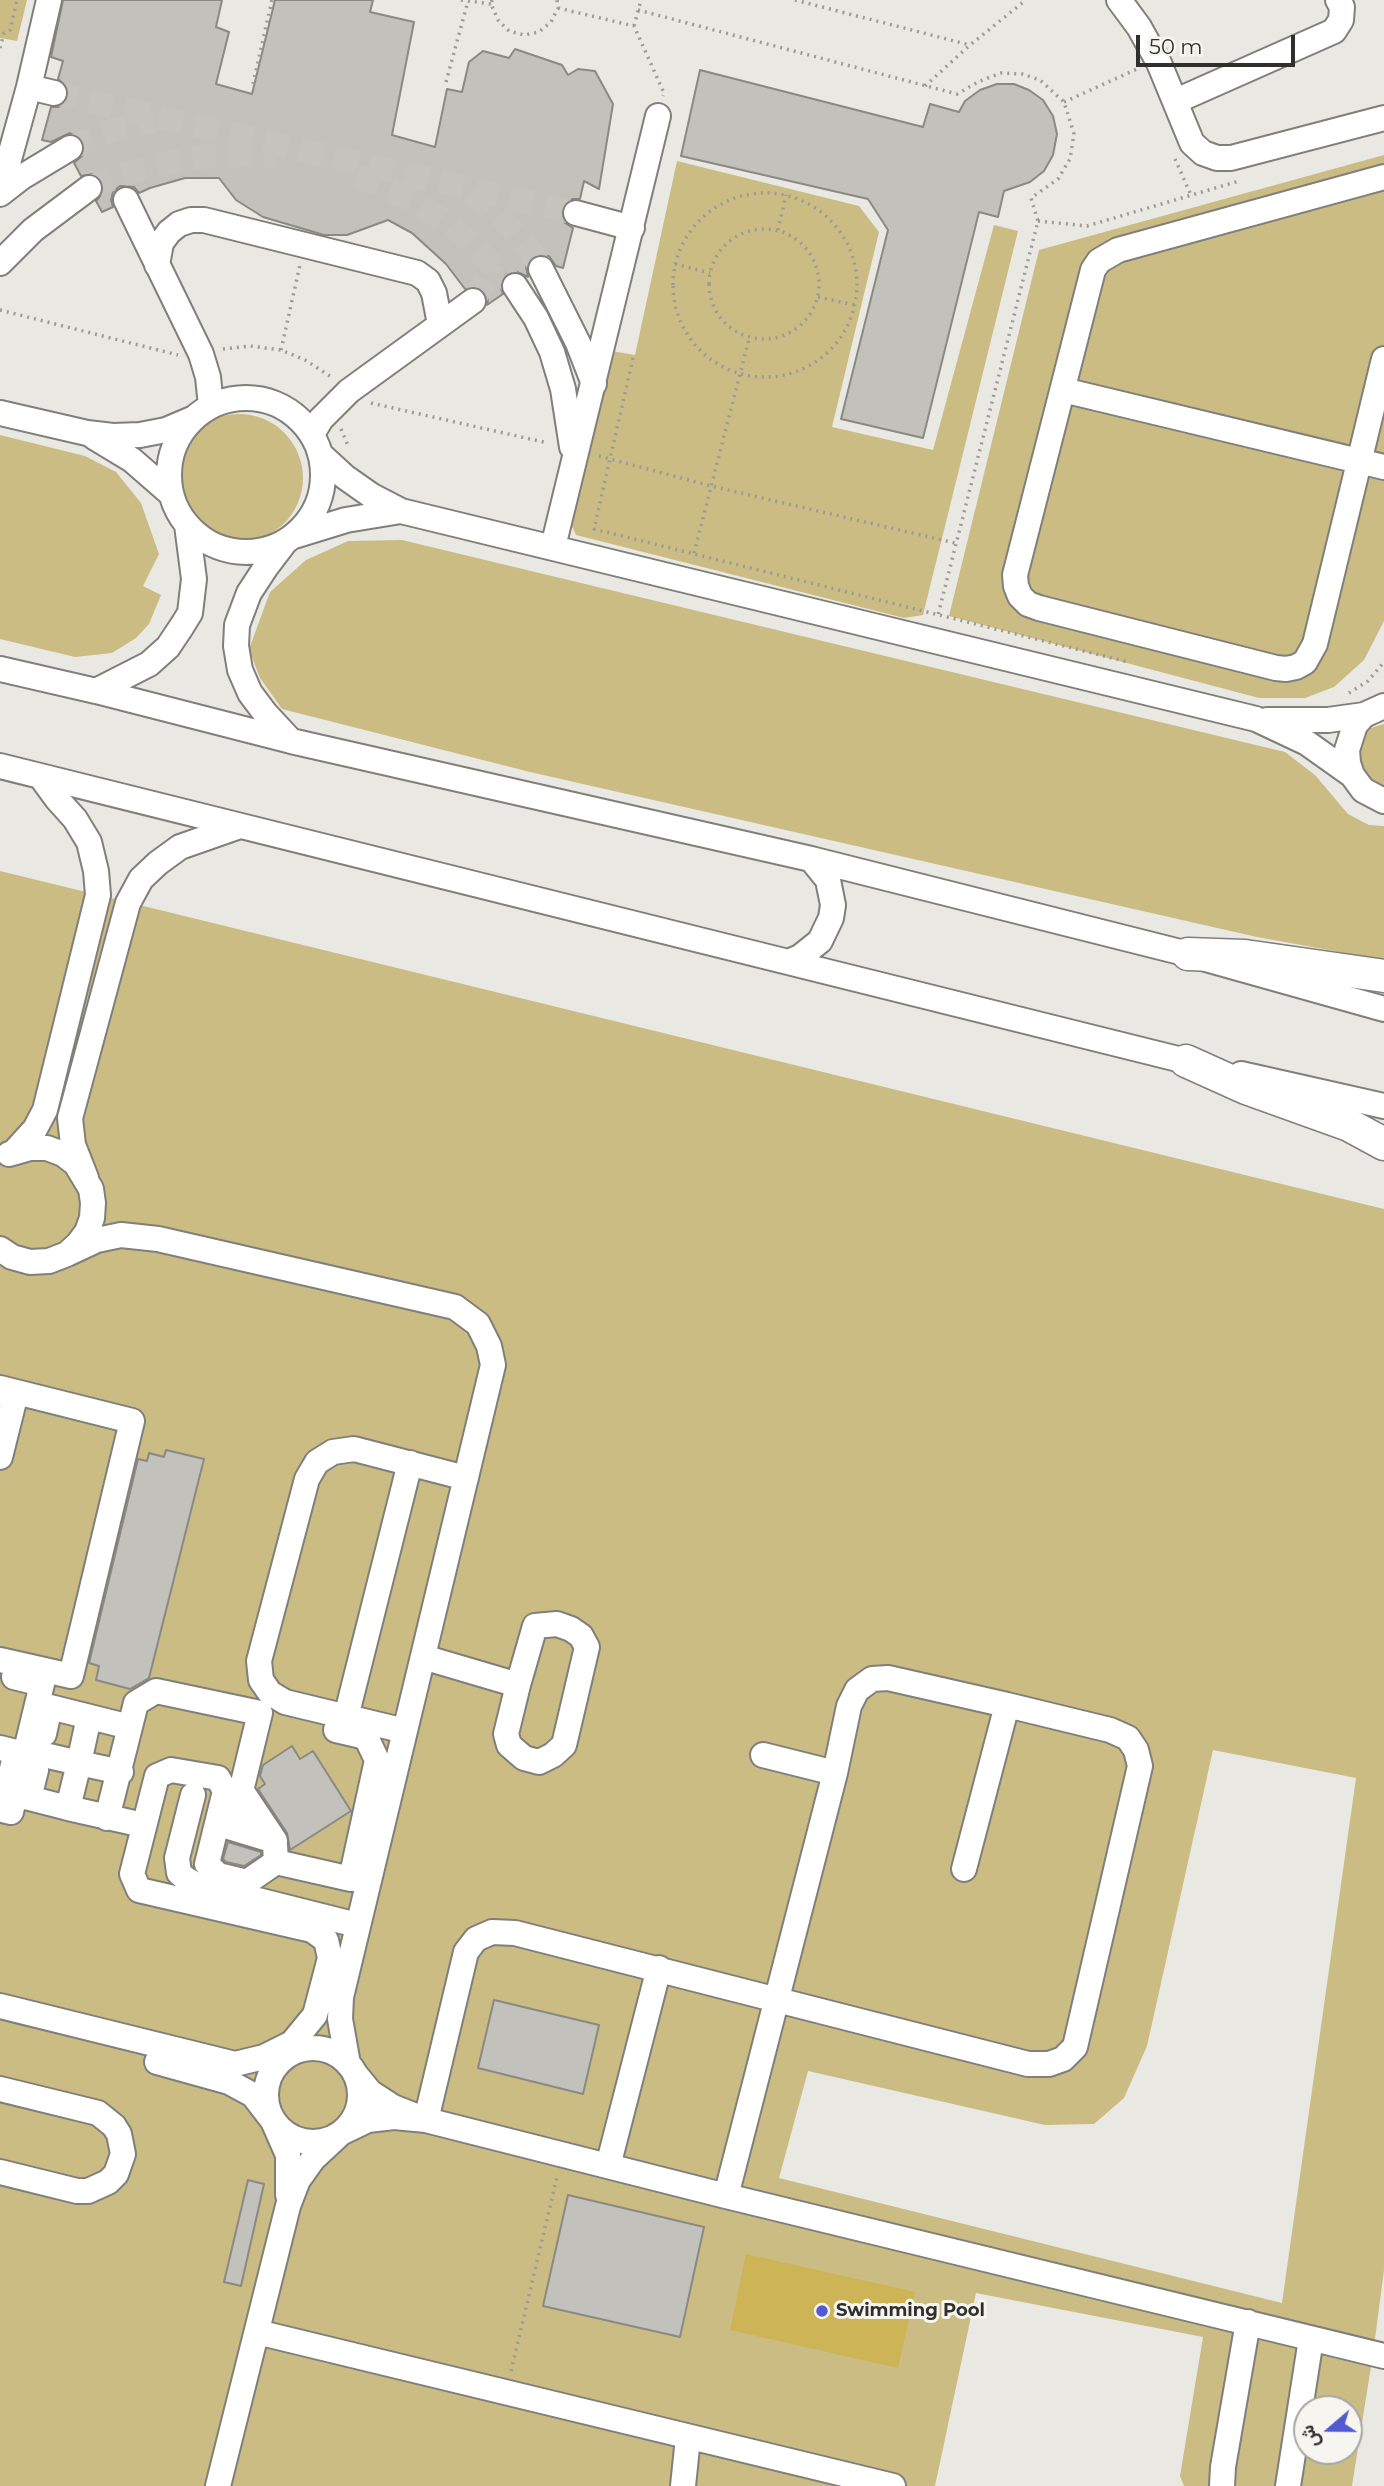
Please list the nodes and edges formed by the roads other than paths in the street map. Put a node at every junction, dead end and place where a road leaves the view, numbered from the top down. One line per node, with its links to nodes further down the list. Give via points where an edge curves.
1 (49, 0): 4 (street)
2 (1119, 0): 6 (street, via 1139,27)
3 (1338, 0): 6 (street, via 1341,20 1334,31)
4 (29, 87): 5 (street); 12 (street)
5 (54, 93)
6 (1176, 101): 8 (street, via 1192,143 1217,158)
7 (658, 116): 15 (street)
8 (1384, 118)
9 (70, 148): 12 (street)
10 (1384, 177): 24 (street, via 1108,254 1093,270)
11 (89, 188): 16 (street, via 33,230)
12 (0, 193)
13 (126, 200): 17 (street)
14 (576, 214): 15 (street)
15 (632, 229): 23 (street)
16 (0, 263)
17 (157, 265): 21 (street, via 169,232 179,224 204,220 417,273 434,293); 25 (street, via 201,354 208,377)
18 (541, 269): 23 (street)
19 (515, 286): 29 (street, via 552,352 564,389)
20 (474, 301): 21 (street)
21 (440, 324): 28 (street, via 349,391 321,419)
22 (1384, 359): 30 (street)
23 (594, 384): 29 (street)
24 (1063, 390): 30 (street); 30 (street, via 1015,575 1020,596 1039,608 1276,668 1296,667 1311,653)
25 (202, 412): 27 (street, via 166,430 140,435); 28 (street, via 229,399 267,400 300,419); 32 (street, via 177,440 169,467)
26 (0, 413): 27 (street)
27 (87, 433): 32 (street, via 132,460)
28 (316, 444): 33 (street, via 345,477); 35 (street, via 323,476 320,499 309,520)
29 (574, 454): 36 (street)
30 (1359, 460): 31 (street)
31 (1384, 467)
32 (172, 494): 34 (street)
33 (401, 511): 35 (street, via 346,520); 36 (street)
34 (187, 525): 35 (street, via 223,549 244,552 265,550); 38 (street, via 194,579 190,613 183,626 149,664)
35 (290, 539): 41 (street, via 249,593 237,625 236,646 250,693)
36 (553, 547): 40 (street)
37 (0, 669): 38 (street)
38 (96, 691): 41 (street)
39 (1376, 707): 40 (street, via 1317,720); 43 (street, via 1355,725 1347,750)
40 (1256, 719): 43 (street, via 1307,743)
41 (291, 741): 47 (street)
42 (0, 766): 44 (street)
43 (1352, 775): 45 (street, via 1363,790)
44 (41, 777): 46 (street); 55 (street, via 89,842 98,895 45,1110 35,1129)
45 (1384, 801)
46 (241, 825): 49 (street); 56 (street, via 180,847 141,879 128,903 70,1118 73,1145)
47 (811, 859): 48 (street); 49 (street, via 828,880 831,918 820,941)
48 (1188, 954): 50 (main road, via 1245,956); 51 (street)
49 (788, 962): 52 (street)
50 (1384, 976)
51 (1384, 1009)
52 (1186, 1061): 53 (street); 54 (main road, via 1245,1088 1349,1125)
53 (1384, 1106)
54 (1384, 1144)
55 (7, 1156): 56 (street, via 47,1148 76,1164)
56 (88, 1183): 57 (street, via 106,1210 124,1226); 59 (street, via 92,1218 87,1232)
57 (158, 1239): 59 (street, via 121,1235); 64 (street, via 455,1307 478,1324 493,1365)
58 (0, 1249): 59 (street, via 30,1262)
59 (67, 1254)
60 (0, 1388): 66 (street, via 132,1421 71,1676)
61 (0, 1394): 62 (street, via 15,1397)
62 (0, 1457)
63 (410, 1463): 64 (street); 72 (street); 72 (street, via 354,1449 333,1452 317,1462 307,1479 259,1661 261,1680 270,1693 285,1702)
64 (466, 1478): 65 (street)
65 (423, 1657): 68 (street); 74 (street)
66 (0, 1660)
67 (0, 1673): 75 (street, via 42,1684 12,1812 2,1810 16,1752)
68 (517, 1685): 68 (street, via 506,1734 509,1745 524,1758 539,1762 564,1745 587,1647 581,1636 557,1624 535,1626)
69 (1007, 1705): 80 (street, via 888,1678 872,1679 857,1690 849,1706); 86 (street); 90 (street, via 1128,1738 1140,1766 1075,2047 1063,2059 1028,2064)
70 (260, 1713): 73 (street, via 156,1691 136,1703); 85 (street, via 232,1828); 85 (street, via 366,1737 377,1760 351,1879)
71 (89, 1717): 73 (street); 76 (street, via 50,1707); 78 (street)
72 (346, 1717): 74 (street)
73 (130, 1727): 79 (street)
74 (405, 1731): 87 (street)
75 (0, 1748)
76 (40, 1754): 78 (street); 82 (street, via 29,1798)
77 (763, 1755): 80 (street)
78 (79, 1763): 79 (street); 82 (street)
79 (121, 1772): 83 (street)
80 (835, 1773): 90 (street)
81 (193, 1795): 87 (street, via 177,1858 179,1873 186,1880)
82 (68, 1808): 83 (street)
83 (107, 1818): 84 (street)
84 (142, 1825): 85 (street, via 156,1776 170,1770 218,1778 225,1791 207,1864 218,1875 247,1882); 91 (street, via 132,1874 139,1890 312,1930 326,1940 330,1958 315,2015 292,2043 235,2064)
85 (276, 1851)
86 (964, 1869)
87 (357, 1925): 89 (street)
88 (659, 1968): 90 (street); 97 (street, via 515,1933 492,1932 476,1938 466,1952); 100 (street)
89 (341, 1997): 93 (street, via 313,2037); 94 (street, via 341,2031)
90 (776, 1998): 102 (street)
91 (0, 2006)
92 (0, 2022): 95 (street)
93 (287, 2056): 94 (street, via 308,2048 323,2049); 95 (street, via 253,2072); 98 (street, via 267,2082 265,2096)
94 (352, 2069): 97 (street, via 370,2092); 99 (street, via 360,2091 358,2107)
95 (200, 2073): 98 (street, via 253,2095)
96 (0, 2089): 101 (street, via 98,2113 119,2134 123,2154 116,2174 88,2191)
97 (426, 2120): 99 (street, via 368,2120); 100 (street)
98 (273, 2121): 99 (street, via 284,2133 312,2143); 103 (street, via 288,2155)
99 (341, 2133): 103 (street, via 313,2159)
100 (608, 2166): 102 (street)
101 (0, 2172)
102 (726, 2196): 104 (street)
103 (288, 2206): 105 (street)
104 (1248, 2322): 106 (street); 113 (street)
105 (257, 2332): 108 (street); 110 (street)
106 (1311, 2339): 107 (street); 114 (street)
107 (1384, 2356)
108 (688, 2438): 109 (street); 111 (street)
109 (805, 2475): 112 (street)
110 (218, 2486)
111 (683, 2486)
112 (893, 2486)
113 (1222, 2486)
114 (1288, 2486)

